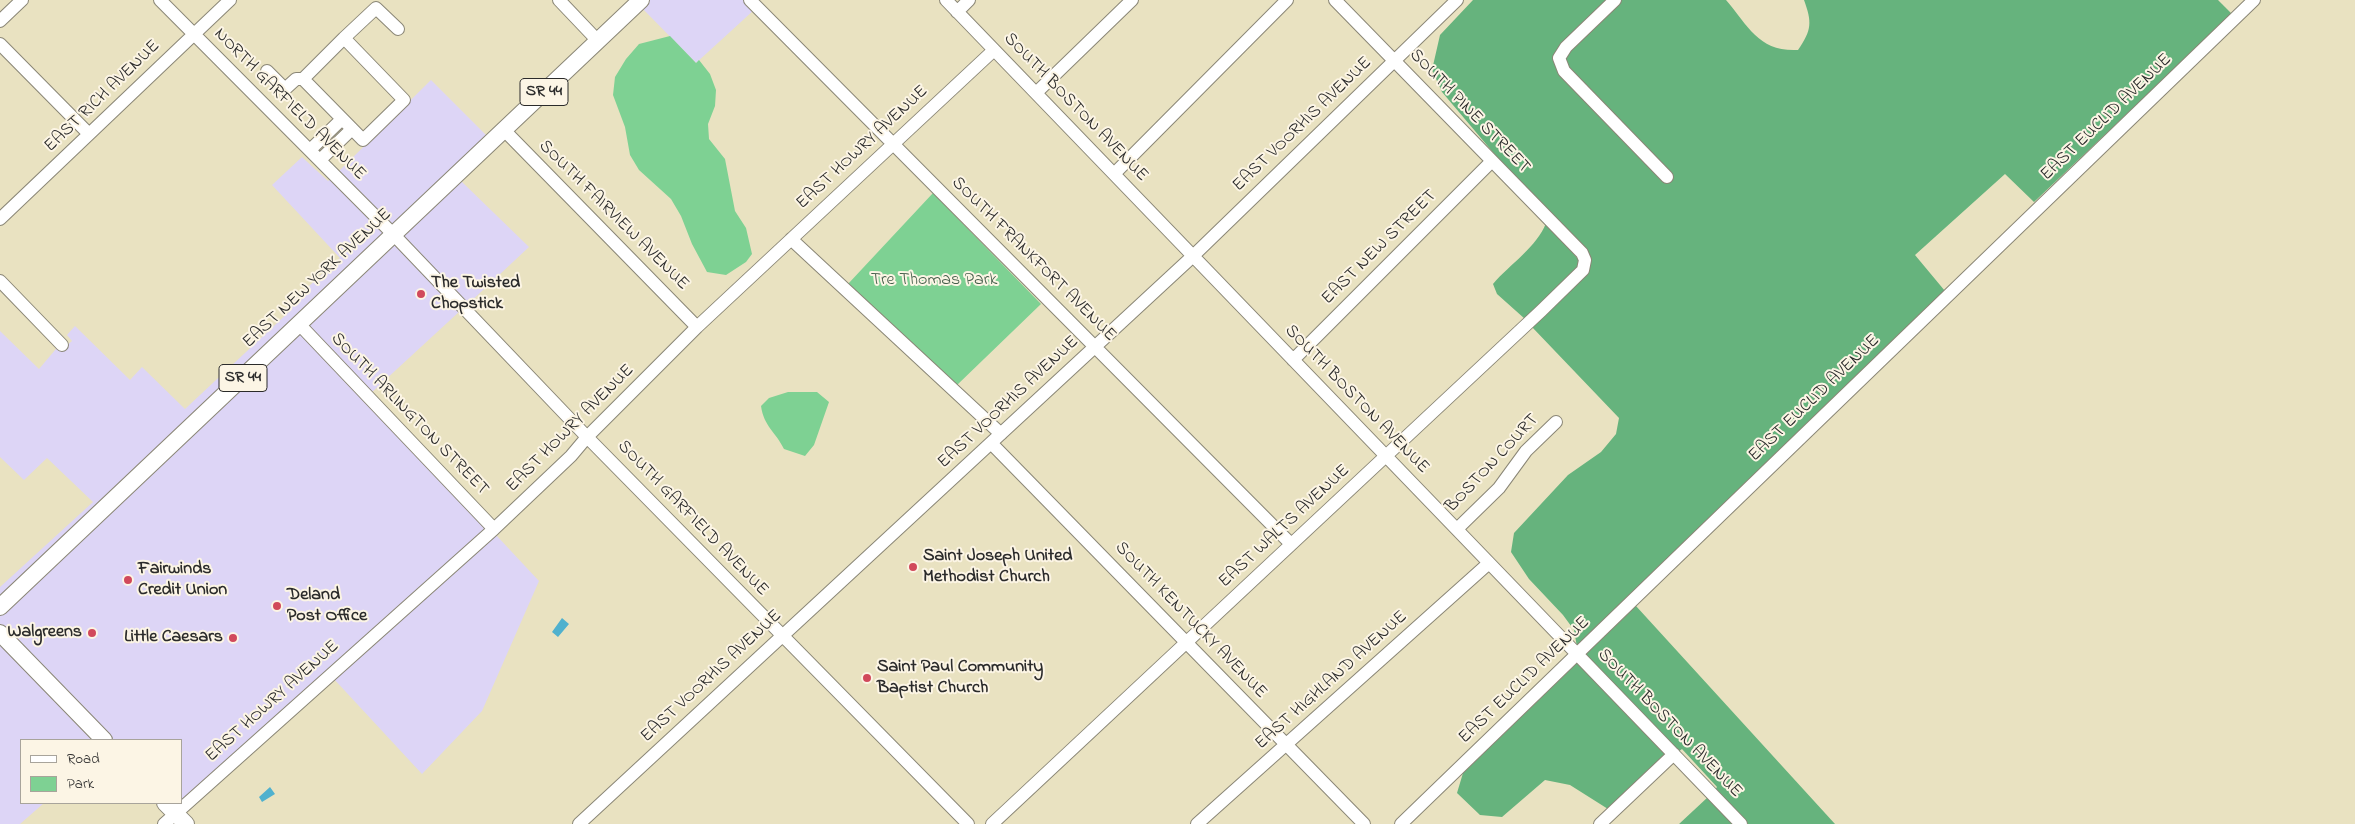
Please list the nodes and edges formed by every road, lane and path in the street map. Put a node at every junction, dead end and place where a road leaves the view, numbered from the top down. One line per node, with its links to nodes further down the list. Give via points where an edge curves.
1 (22, 0): 16 (street)
2 (160, 0): 18 (street, NORTH GARFIELD AVENUE)
3 (230, 0): 18 (street, EAST RICH AVENUE)
4 (559, 0): 20 (street)
5 (640, 0): 20 (main road, EAST NEW YORK AVENUE / SR 44)
6 (750, 0): 31 (street, SOUTH FRANKFORT AVENUE)
7 (946, 0): 15 (street, SOUTH BOSTON AVENUE)
8 (969, 0): 15 (street)
9 (1132, 0): 26 (street)
10 (1287, 0): 35 (street)
11 (1335, 0): 23 (street, SOUTH PINE STREET)
12 (1457, 0): 23 (street, EAST VOORHIS AVENUE)
13 (1615, 0): 36 (street, via 1566,47 1559,58 1564,71)
14 (2254, 0): 60 (street, EAST EUCLID AVENUE)
15 (957, 12): 22 (street, SOUTH BOSTON AVENUE)
16 (0, 21)
17 (398, 29): 19 (street, via 376,8)
18 (194, 35): 30 (street, EAST RICH AVENUE); 32 (street, NORTH GARFIELD AVENUE)
19 (344, 38): 25 (street); 28 (street, via 404,100 363,140)
20 (598, 41): 29 (main road, EAST NEW YORK AVENUE / SR 44)
21 (0, 44): 30 (street)
22 (994, 50): 26 (street, SOUTH BOSTON AVENUE); 31 (street, EAST HOWRY AVENUE)
23 (1394, 61): 34 (street, SOUTH PINE STREET); 41 (street, EAST VOORHIS AVENUE)
24 (267, 71): 25 (street, via 286,89 296,79)
25 (303, 79): 27 (street)
26 (1036, 93): 35 (street, SOUTH BOSTON AVENUE)
27 (342, 118): 28 (street); 32 (street)
28 (352, 128): 33 (street)
29 (504, 130): 38 (main road, EAST NEW YORK AVENUE / SR 44); 44 (street, SOUTH FAIRVIEW AVENUE)
30 (89, 134): 37 (street, EAST RICH AVENUE)
31 (894, 144): 39 (street, EAST HOWRY AVENUE); 46 (street, SOUTH FRANKFORT AVENUE)
32 (310, 150): 33 (street, NORTH GARFIELD AVENUE)
33 (320, 160): 38 (street, NORTH GARFIELD AVENUE)
34 (1492, 161): 40 (street, SOUTH PINE STREET); 47 (street, EAST NEW STREET)
35 (1114, 174): 41 (street, SOUTH BOSTON AVENUE)
36 (1667, 177)
37 (0, 219)
38 (394, 235): 43 (main road, EAST NEW YORK AVENUE / SR 44); 49 (street, SOUTH GARFIELD AVENUE)
39 (791, 239): 44 (street, EAST HOWRY AVENUE); 50 (street, SOUTH KENTUCKY AVENUE)
40 (1578, 249): 51 (street, EAST WALTS AVENUE, via 1585,260 1583,270)
41 (1193, 256): 46 (street, EAST VOORHIS AVENUE); 47 (street, SOUTH BOSTON AVENUE)
42 (0, 281): 45 (street)
43 (299, 324): 52 (street, SOUTH ARLINGTON STREET); 56 (main road, EAST NEW YORK AVENUE / SR 44)
44 (697, 327): 49 (street, EAST HOWRY AVENUE)
45 (62, 345)
46 (1094, 348): 50 (street, EAST VOORHIS AVENUE); 54 (street, SOUTH FRANKFORT AVENUE)
47 (1293, 360): 51 (street, SOUTH BOSTON AVENUE)
48 (1556, 422): 53 (street, BOSTON COURT, via 1526,451 1499,488)
49 (587, 437): 52 (street, EAST HOWRY AVENUE); 58 (street, SOUTH GARFIELD AVENUE)
50 (996, 438): 58 (street, EAST VOORHIS AVENUE); 59 (street, SOUTH KENTUCKY AVENUE)
51 (1386, 456): 53 (street, SOUTH BOSTON AVENUE); 54 (street, EAST WALTS AVENUE)
52 (494, 529): 64 (street, EAST HOWRY AVENUE)
53 (1457, 529): 55 (street, SOUTH BOSTON AVENUE)
54 (1291, 544): 59 (street, EAST WALTS AVENUE)
55 (1489, 563): 60 (street, SOUTH BOSTON AVENUE); 62 (street, EAST HIGHLAND AVENUE)
56 (0, 607)
57 (0, 634): 61 (main road)
58 (782, 636): 65 (street, EAST VOORHIS AVENUE); 66 (street, SOUTH GARFIELD AVENUE)
59 (1185, 643): 62 (street, SOUTH KENTUCKY AVENUE); 67 (street, EAST WALTS AVENUE)
60 (1578, 654): 63 (street, SOUTH BOSTON AVENUE); 70 (street, EAST EUCLID AVENUE)
61 (103, 739)
62 (1288, 745): 68 (street, EAST HIGHLAND AVENUE); 69 (street, SOUTH KENTUCKY AVENUE)
63 (1674, 754): 71 (street); 72 (street, SOUTH BOSTON AVENUE)
64 (172, 816)
65 (578, 824)
66 (968, 824)
67 (992, 824)
68 (1197, 824)
69 (1364, 824)
70 (1401, 824)
71 (1600, 824)
72 (1741, 824)

